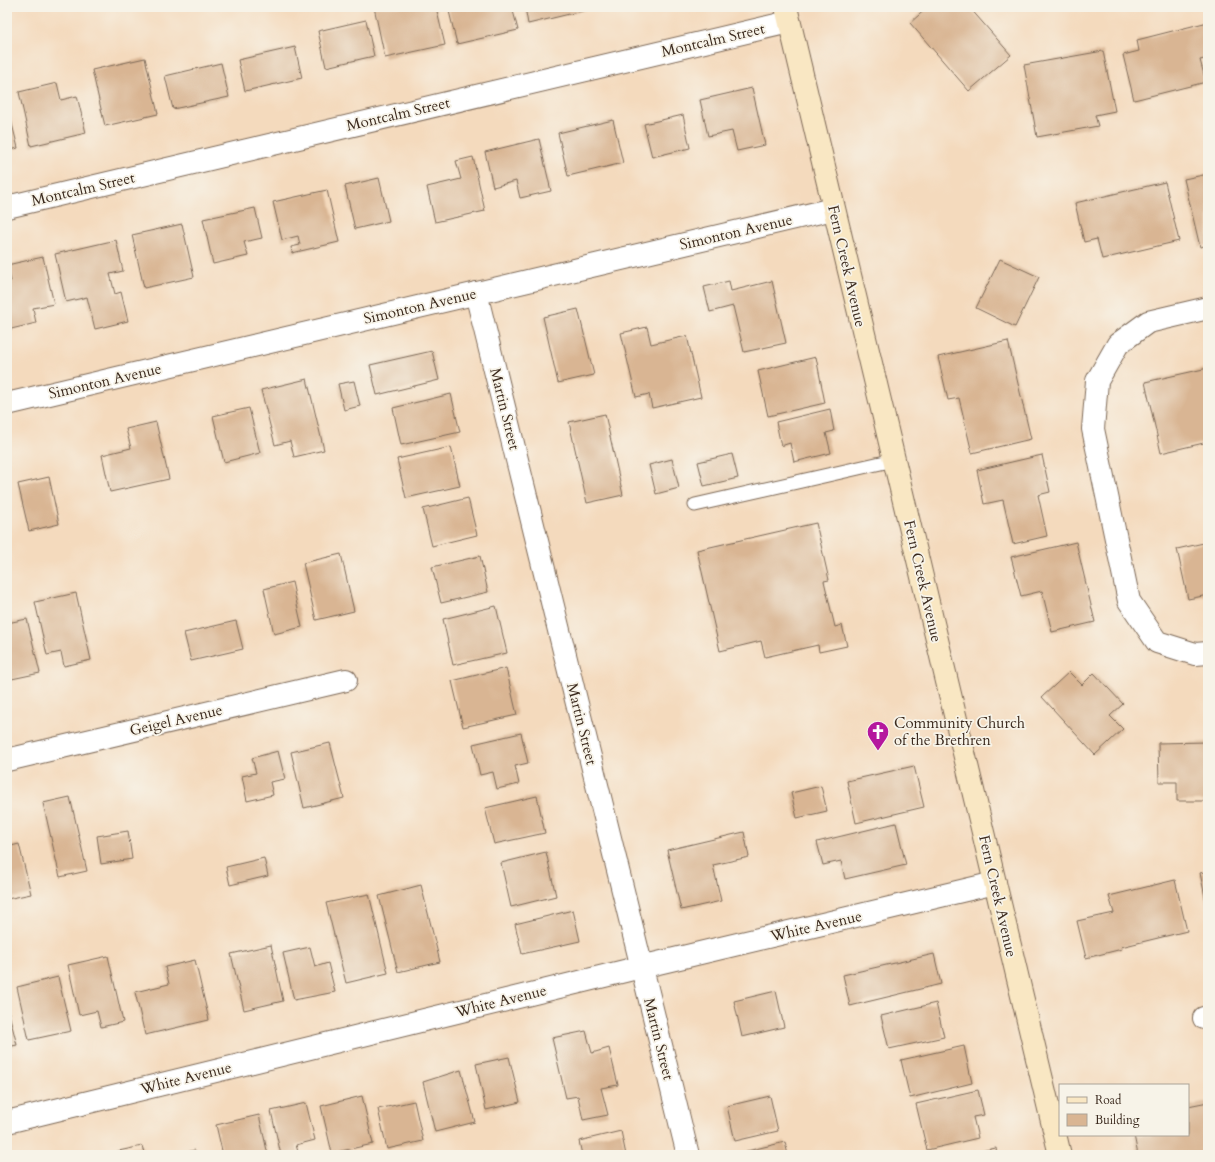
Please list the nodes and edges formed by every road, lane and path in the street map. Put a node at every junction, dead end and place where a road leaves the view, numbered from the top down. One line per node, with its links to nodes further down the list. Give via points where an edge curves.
1 (788, 14): 2 (street, Montcalm Street); 3 (street, Fern Creek Avenue)
2 (7, 207)
3 (833, 209): 4 (street, Simonton Avenue); 7 (street, Fern Creek Avenue)
4 (476, 293): 6 (street, Simonton Avenue); 13 (street, Martin Street)
5 (1208, 308): 9 (street, via 1148,322 1118,344 1097,382 1093,429 1129,601 1157,642 1195,654)
6 (7, 404)
7 (894, 460): 8 (lane); 12 (street, Fern Creek Avenue)
8 (695, 505)
9 (1208, 653)
10 (346, 680): 11 (street, Geigel Avenue)
11 (7, 760)
12 (995, 883): 13 (street, White Avenue); 16 (street, Fern Creek Avenue)
13 (641, 967): 14 (street, White Avenue); 15 (street, Martin Street)
14 (7, 1122)
15 (688, 1155)
16 (1060, 1155)

